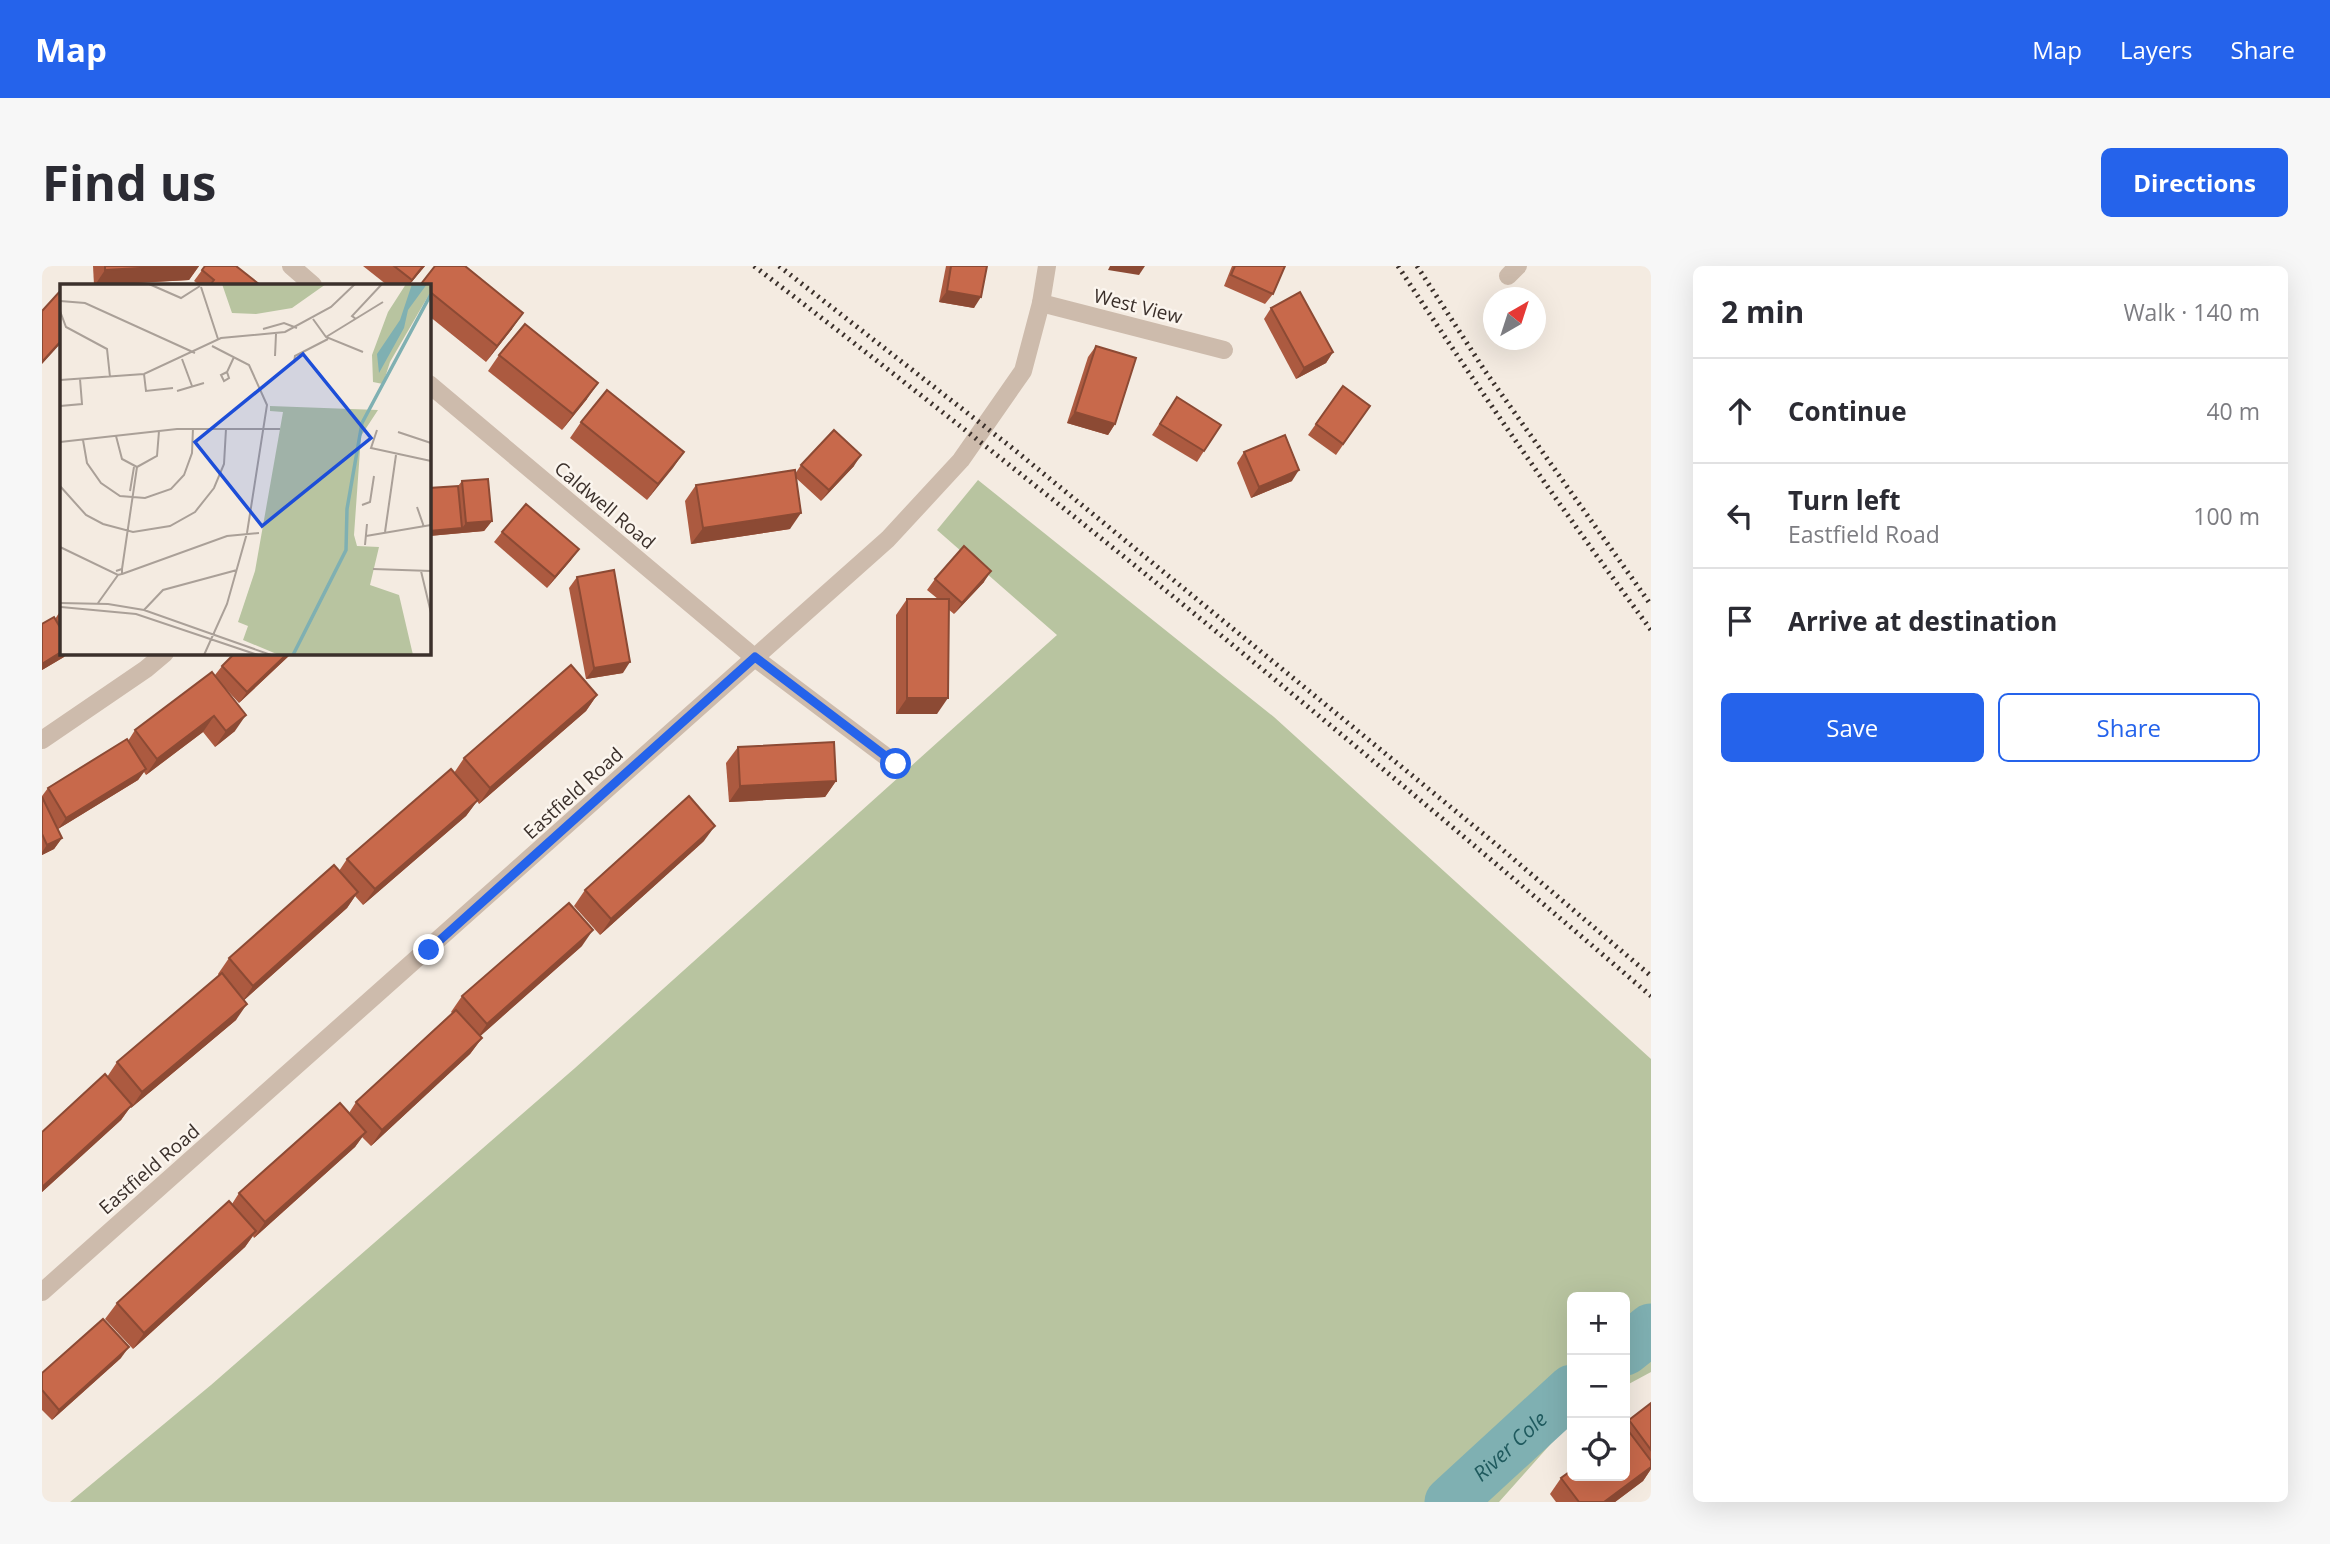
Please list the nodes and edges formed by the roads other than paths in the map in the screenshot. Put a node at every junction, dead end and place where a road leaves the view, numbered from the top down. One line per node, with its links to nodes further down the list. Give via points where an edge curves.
1 (291, 266): 3 (street)
2 (1047, 266): 4 (street, Eastfield Road)
3 (312, 284)
4 (1041, 303): 5 (street, West View); 8 (street, Eastfield Road, via 1023,371 961,460 888,539)
5 (1224, 350)
6 (430, 385): 8 (street, Caldwell Road)
7 (164, 654): 9 (street)
8 (755, 657): 10 (street, Caldwell Road); 11 (street, Eastfield Road)
9 (42, 740)
10 (896, 764)
11 (42, 1292)

